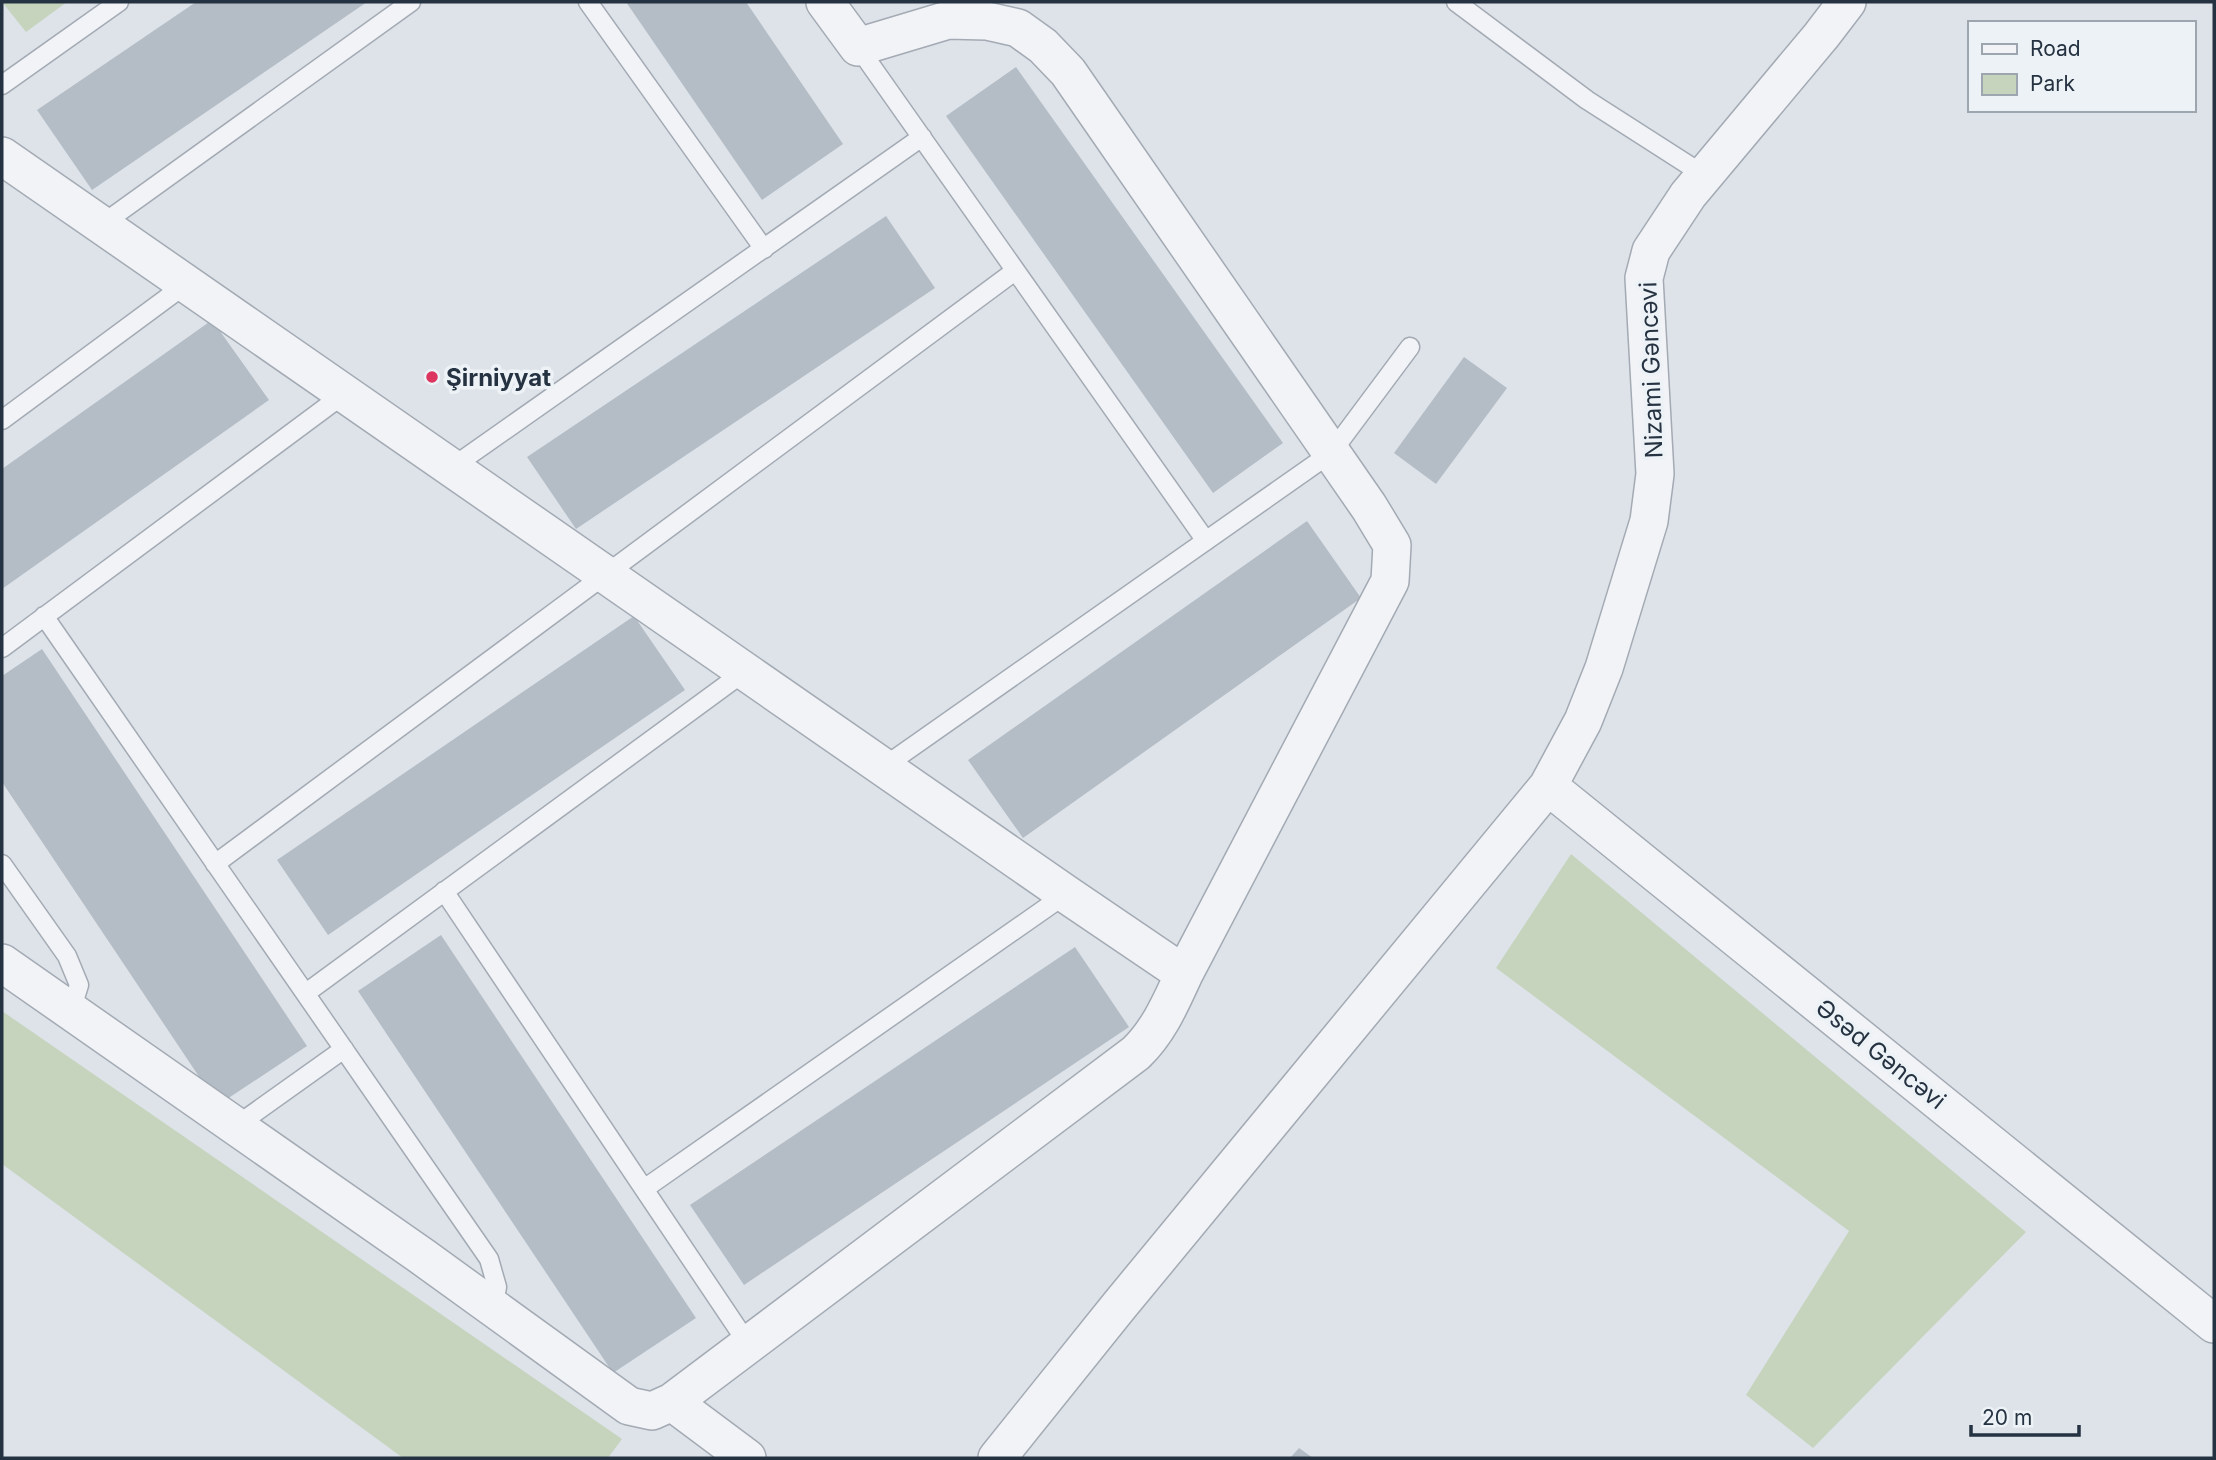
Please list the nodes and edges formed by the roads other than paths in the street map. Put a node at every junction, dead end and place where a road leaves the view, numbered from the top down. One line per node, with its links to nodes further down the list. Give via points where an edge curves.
1 (119, 2): 8 (lane)
2 (411, 2): 12 (lane)
3 (588, 2): 13 (lane)
4 (825, 2): 7 (street)
5 (1456, 2): 11 (lane, via 1587,100)
6 (1847, 2): 11 (street, Nizami Gəncəvi)
7 (858, 47): 9 (lane); 19 (street, via 948,19 987,20 1018,28 1043,46 1068,72)
8 (2, 85)
9 (922, 137): 13 (lane); 14 (lane)
10 (2, 156): 12 (street)
11 (1704, 175): 27 (street, Nizami Gəncəvi, via 1651,251 1644,278 1655,474 1650,521 1604,668 1583,721)
12 (101, 225): 15 (street)
13 (764, 249): 20 (lane)
14 (1016, 271): 21 (lane); 22 (lane)
15 (186, 284): 17 (street); 18 (lane)
16 (1410, 347): 19 (lane)
17 (344, 394): 20 (street); 23 (lane)
18 (2, 421)
19 (1331, 453): 21 (lane); 33 (street, via 1392,545 1390,581)
20 (452, 468): 22 (street)
21 (1206, 541): 26 (lane)
22 (605, 574): 25 (street); 29 (lane)
23 (44, 616): 24 (lane); 29 (lane)
24 (2, 648)
25 (744, 672): 26 (street); 30 (lane)
26 (882, 768): 31 (street)
27 (1548, 786): 40 (street, Əsəd Gəncəvi); 44 (street, Nizami Gəncəvi)
28 (2, 864): 35 (lane, via 66,956 79,985)
29 (215, 864): 34 (lane)
30 (444, 891): 34 (lane); 38 (lane)
31 (1066, 894): 33 (street); 38 (lane)
32 (2, 962): 35 (street)
33 (1184, 974): 41 (street, via 1161,1023 1136,1053)
34 (306, 993): 36 (lane)
35 (71, 1011): 37 (street)
36 (344, 1049): 37 (lane); 39 (lane, via 489,1259 497,1287)
37 (236, 1126): 39 (street)
38 (644, 1189): 41 (lane)
39 (493, 1308): 42 (street, via 629,1406 652,1411)
40 (2214, 1324)
41 (748, 1345): 42 (street)
42 (672, 1402): 43 (street)
43 (747, 1458)
44 (997, 1458)

